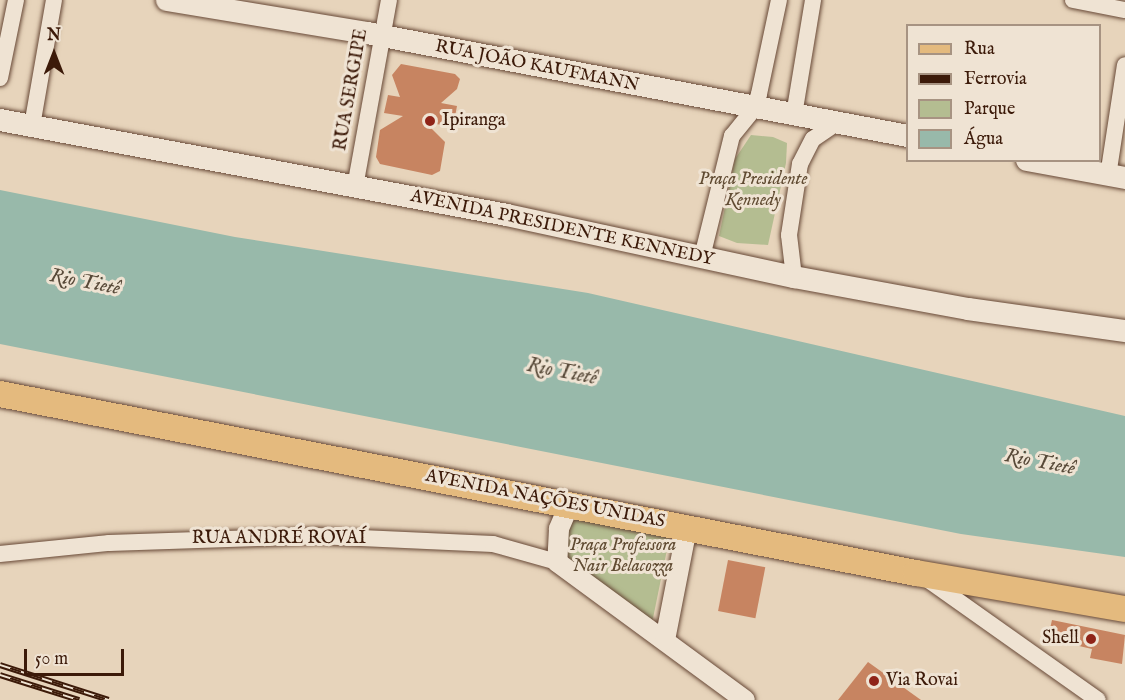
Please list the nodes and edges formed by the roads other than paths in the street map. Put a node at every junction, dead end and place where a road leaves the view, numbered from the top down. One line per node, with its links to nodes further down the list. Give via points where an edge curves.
1 (16, 0): 12 (street)
2 (54, 0): 17 (street)
3 (167, 0): 8 (main road, RUA JOÃO KAUFMANN)
4 (388, 0): 10 (street, RUA SERGIPE)
5 (779, 0): 13 (street)
6 (813, 0): 14 (street)
7 (1073, 0): 9 (street)
8 (223, 4): 10 (main road, RUA JOÃO KAUFMANN)
9 (1125, 10)
10 (381, 38): 13 (main road, RUA JOÃO KAUFMANN); 21 (street, RUA SERGIPE)
11 (1125, 66): 20 (street)
12 (0, 78)
13 (753, 110): 14 (main road, RUA JOÃO KAUFMANN); 22 (street, via 738,124 723,162)
14 (794, 115): 16 (main road, RUA JOÃO KAUFMANN)
15 (0, 120): 17 (main road, AVENIDA PRESIDENTE KENNEDY)
16 (838, 122): 18 (main road, RUA JOÃO KAUFMANN); 23 (street, via 813,139 800,164 789,235)
17 (32, 126): 21 (main road, AVENIDA PRESIDENTE KENNEDY)
18 (906, 136)
19 (1037, 162): 20 (main road)
20 (1116, 177)
21 (355, 187): 22 (main road, AVENIDA PRESIDENTE KENNEDY)
22 (702, 257): 23 (main road, AVENIDA PRESIDENTE KENNEDY)
23 (795, 277): 24 (main road, AVENIDA PRESIDENTE KENNEDY, via 968,309)
24 (1125, 331)
25 (0, 394): 26 (main road, AVENIDA NAÇÕES UNIDAS)
26 (569, 505): 27 (main road, AVENIDA NAÇÕES UNIDAS); 29 (street, via 559,529)
27 (687, 528): 30 (main road, AVENIDA NAÇÕES UNIDAS); 32 (street)
28 (0, 554): 29 (street, RUA ANDRÉ ROVAÍ, via 109,543 317,536 493,544)
29 (557, 562): 32 (street, RUA ANDRÉ ROVAÍ)
30 (916, 573): 31 (main road, AVENIDA NAÇÕES UNIDAS); 34 (street)
31 (1125, 609)
32 (665, 640): 33 (street, RUA ANDRÉ ROVAÍ)
33 (745, 700)
34 (1098, 700)

